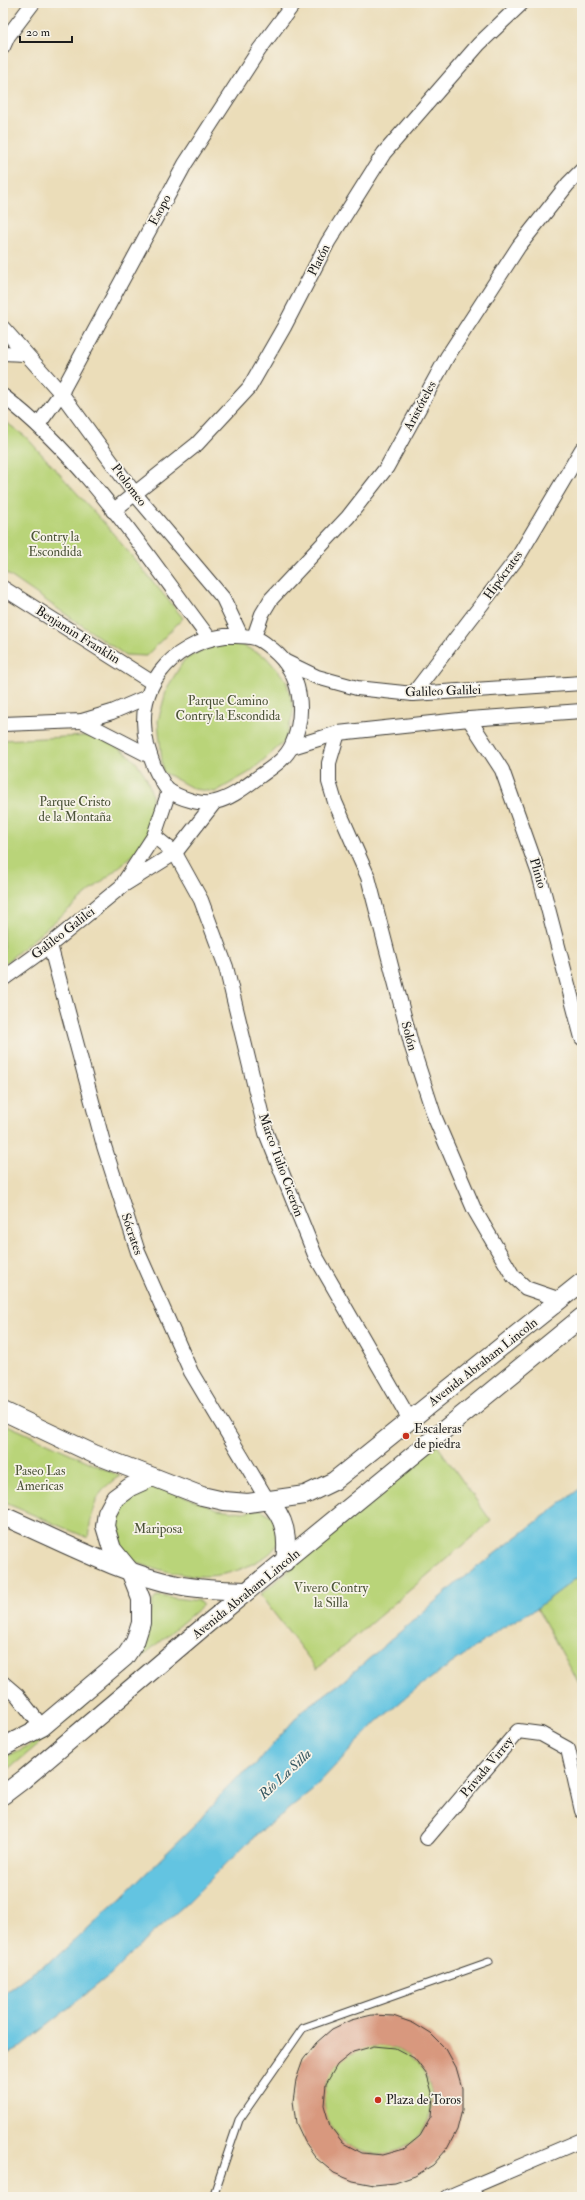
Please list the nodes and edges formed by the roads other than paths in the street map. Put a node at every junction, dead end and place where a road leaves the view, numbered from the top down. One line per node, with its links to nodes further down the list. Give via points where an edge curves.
1 (33, 3): 4 (street)
2 (294, 3): 9 (street, Esopo, via 258,50 185,164)
3 (522, 3): 13 (street, Platón, via 479,44 384,153 328,242 249,388 196,444)
4 (5, 39)
5 (582, 170): 16 (street, Aristóteles, via 568,184 515,253 447,357 387,467 348,516 271,599)
6 (3, 328): 8 (street, Ptolomeo)
7 (3, 353): 8 (street)
8 (25, 354): 9 (street, Ptolomeo)
9 (61, 393): 11 (street, Esopo); 13 (street, Ptolomeo)
10 (3, 396): 11 (street)
11 (38, 425): 14 (street)
12 (582, 449): 21 (street, Hipócrates, via 518,557)
13 (135, 494): 14 (street, Platón); 16 (street, Ptolomeo, via 223,598)
14 (113, 511): 17 (street)
15 (3, 588): 19 (street, Benjamin Franklin)
16 (248, 637): 17 (street); 18 (street, via 263,642)
17 (209, 638): 19 (street, via 181,651 164,666)
18 (286, 662): 21 (street, Galileo Galilei, via 316,677 357,688); 28 (street, via 295,677 300,697 299,723)
19 (153, 683): 22 (street)
20 (582, 683): 21 (street, Galileo Galilei)
21 (413, 694)
22 (147, 697): 25 (street); 29 (street, via 144,722)
23 (582, 712): 24 (street)
24 (469, 719): 27 (street); 37 (street, Plinio, via 502,770 540,874)
25 (82, 721): 26 (street); 29 (street)
26 (3, 724)
27 (338, 733): 28 (street); 39 (street, Solón, via 329,763 329,782 334,802 368,877 412,1047 435,1118 474,1209 513,1276 526,1288)
28 (292, 747): 31 (street, via 276,765 231,796)
29 (150, 756): 30 (street, via 157,774)
30 (169, 790): 31 (street, via 198,802); 32 (street, Galileo Galilei)
31 (214, 803): 33 (street, Galileo Galilei)
32 (154, 836): 33 (street, Marco Tulio Cicerón); 34 (street, Galileo Galilei)
33 (175, 853): 34 (street, Galileo Galilei); 42 (street, Marco Tulio Cicerón, via 201,900 226,967 266,1132 314,1255)
34 (122, 886): 35 (street, Galileo Galilei)
35 (50, 945): 36 (street, Galileo Galilei); 44 (street, Sócrates, via 101,1139 138,1252 191,1372)
36 (3, 979)
37 (582, 1038)
38 (582, 1282): 39 (street, Avenida Abraham Lincoln)
39 (561, 1300): 42 (street, Avenida Abraham Lincoln)
40 (582, 1317): 46 (street, Avenida Abraham Lincoln)
41 (3, 1411): 43 (street, Avenida Abraham Lincoln, via 94,1454)
42 (410, 1420): 44 (street, Avenida Abraham Lincoln, via 334,1481 305,1495)
43 (152, 1477): 44 (street, Avenida Abraham Lincoln, via 202,1496 224,1501); 47 (street, via 123,1491 115,1498 107,1513 106,1526 112,1549)
44 (268, 1501): 46 (street, via 276,1508 286,1531)
45 (3, 1516): 47 (street)
46 (286, 1562): 48 (street, Avenida Abraham Lincoln)
47 (130, 1571): 48 (street, via 178,1585); 50 (street, via 141,1599 141,1623 135,1642 125,1657)
48 (247, 1591): 52 (street, Avenida Abraham Lincoln)
49 (3, 1683): 50 (street, via 17,1695)
50 (42, 1727): 51 (street)
51 (3, 1747)
52 (3, 1795)
53 (582, 1811): 54 (street, Privada Virrey, via 568,1748 541,1734 518,1731)
54 (428, 1838)
55 (489, 1962): 58 (lane, via 303,2028 239,2120)
56 (582, 2140): 57 (street)
57 (476, 2192): 59 (street)
58 (213, 2197)
59 (448, 2197)

